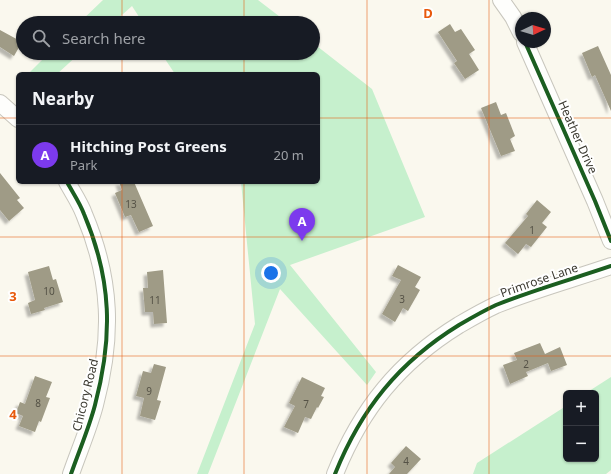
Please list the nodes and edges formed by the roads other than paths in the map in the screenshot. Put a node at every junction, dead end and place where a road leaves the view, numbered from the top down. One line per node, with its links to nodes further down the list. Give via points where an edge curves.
1 (500, 0): 2 (street)
2 (515, 21)
3 (528, 48): 7 (street, Heather Drive)
4 (0, 103): 5 (street)
5 (16, 116)
6 (68, 184): 9 (street, Chicory Road, via 84,213 98,251 106,290 108,327 104,367 95,406)
7 (611, 241)
8 (611, 266): 10 (street, Primrose Lane, via 495,306 426,347 378,396 350,440)
9 (70, 474)
10 (335, 474)

